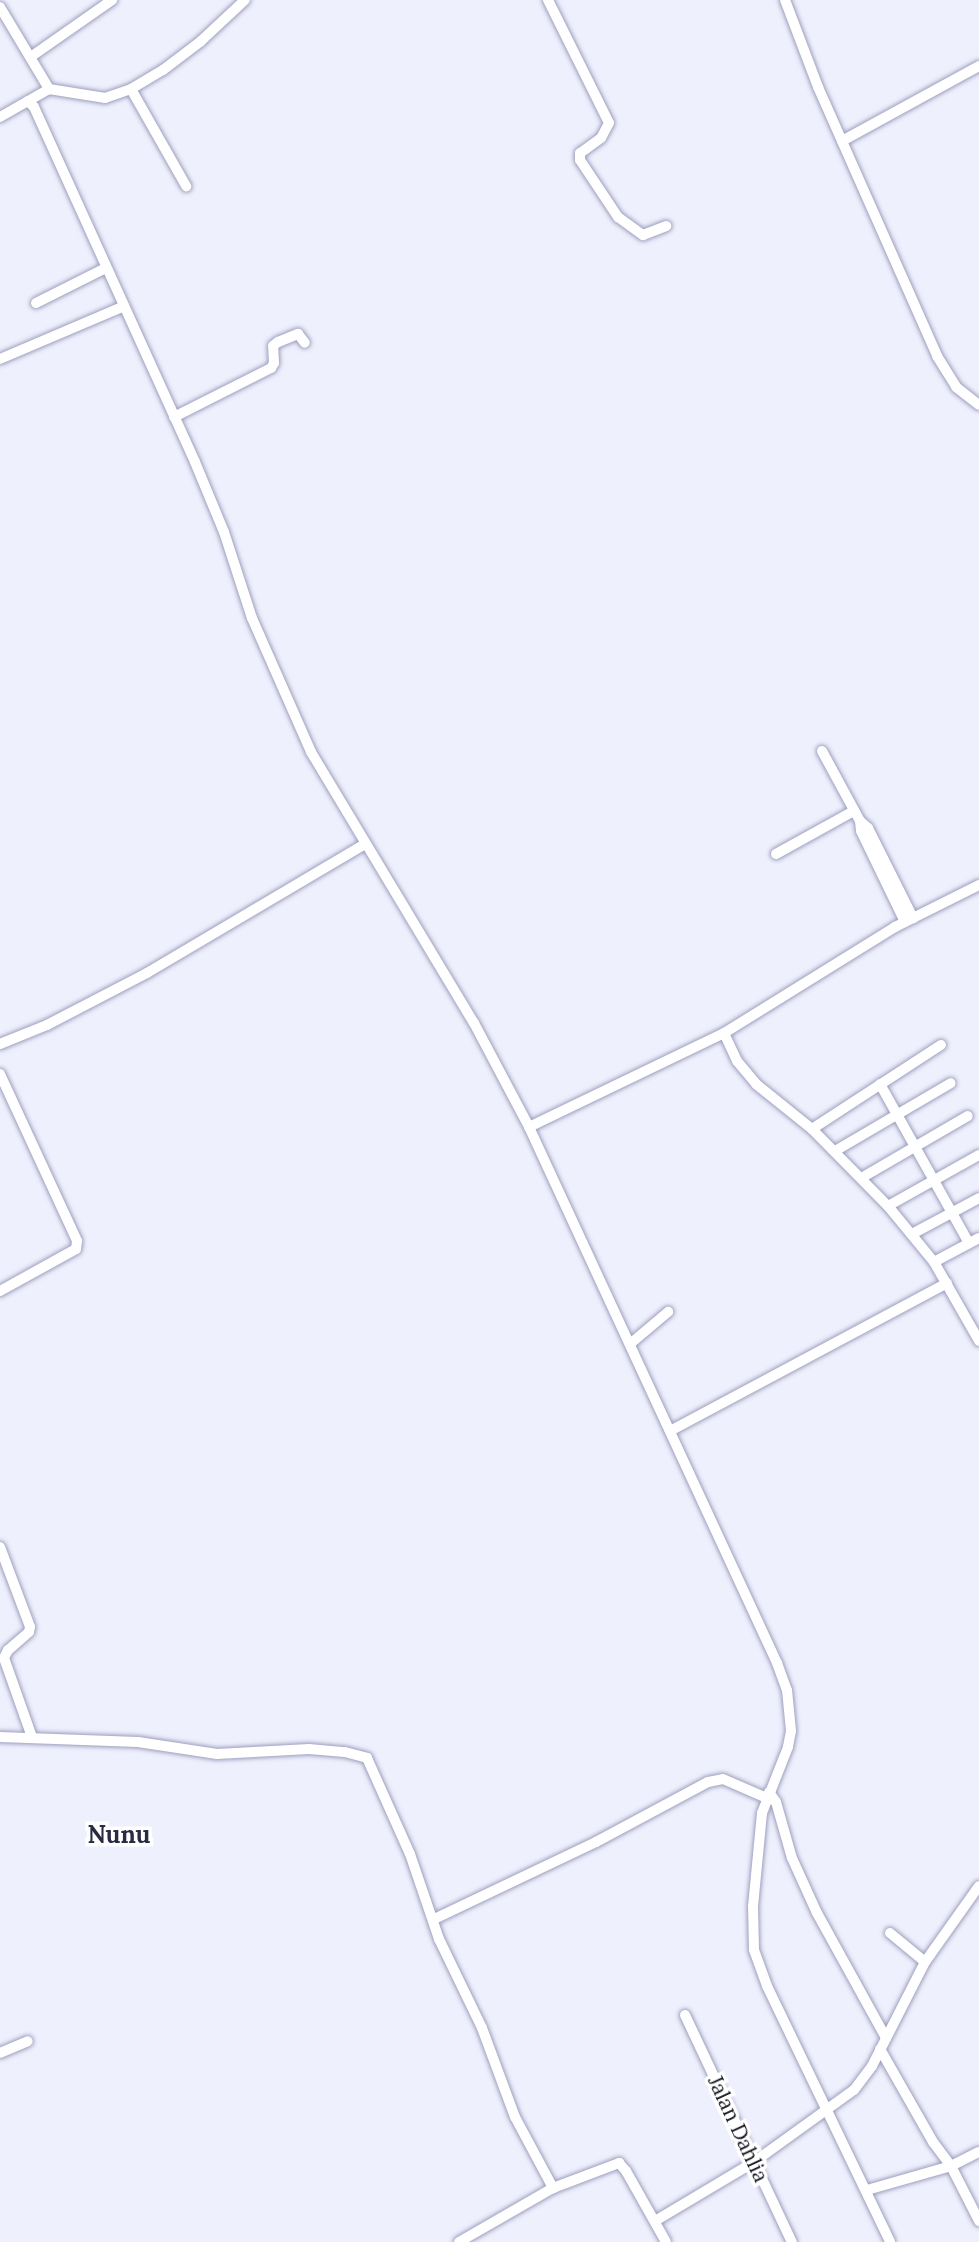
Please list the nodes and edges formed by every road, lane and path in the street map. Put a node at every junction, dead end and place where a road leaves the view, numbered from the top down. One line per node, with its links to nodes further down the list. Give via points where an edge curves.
1 (112, 0): 6 (street)
2 (246, 0): 9 (street, via 201,41)
3 (548, 0): 14 (street, via 609,123 601,138 580,153 580,160 618,217 643,234)
4 (785, 0): 12 (street)
5 (0, 7): 6 (street)
6 (32, 56): 8 (street)
7 (979, 66): 12 (street)
8 (49, 89): 9 (street, via 105,98); 10 (street)
9 (131, 89): 13 (street)
10 (28, 101): 11 (street); 15 (street)
11 (0, 117)
12 (842, 141): 20 (street, via 936,356 956,387)
13 (186, 186)
14 (666, 226)
15 (106, 268): 16 (street); 17 (street)
16 (36, 303)
17 (124, 306): 19 (street); 21 (street)
18 (305, 342): 21 (street, via 298,334 278,342 273,346 271,368)
19 (0, 359)
20 (979, 405)
21 (174, 416): 24 (street, via 224,531 252,618 292,713)
22 (822, 751): 23 (street)
23 (854, 811): 25 (street); 27 (street, via 869,828)
24 (365, 844): 29 (street, via 147,972 47,1025); 36 (street, via 474,1023)
25 (776, 854)
26 (979, 886): 27 (street)
27 (909, 920): 28 (street)
28 (724, 1033): 36 (street); 37 (street, via 749,1077)
29 (0, 1044)
30 (941, 1045): 33 (street)
31 (0, 1074): 50 (street, via 77,1241 76,1249)
32 (951, 1083): 34 (street)
33 (880, 1084): 34 (street); 37 (street)
34 (897, 1115): 38 (street); 39 (street)
35 (968, 1116): 38 (street)
36 (529, 1127): 53 (street)
37 (812, 1129): 39 (street)
38 (915, 1146): 41 (street); 42 (street)
39 (835, 1151): 41 (street)
40 (979, 1155): 42 (street)
41 (863, 1177): 44 (street)
42 (934, 1180): 44 (street); 45 (street)
43 (979, 1198): 45 (street)
44 (888, 1206): 46 (street)
45 (951, 1212): 46 (street); 47 (street)
46 (912, 1234): 48 (street)
47 (974, 1240): 48 (street)
48 (934, 1262): 49 (street)
49 (947, 1283): 52 (street); 54 (street)
50 (0, 1291)
51 (668, 1312): 53 (street)
52 (979, 1341)
53 (629, 1344): 54 (street)
54 (670, 1431): 58 (street, via 787,1690 791,1731)
55 (0, 1547): 57 (street, via 30,1627 4,1658)
56 (0, 1737): 57 (street)
57 (32, 1737): 60 (street, via 138,1742 217,1754 309,1749 363,1755 373,1767)
58 (768, 1795): 60 (street, via 723,1779 708,1783); 64 (street, via 780,1812 792,1858 817,1913); 68 (street, via 758,1837 754,1950)
59 (979, 1886): 62 (street)
60 (434, 1919): 72 (street, via 515,2117)
61 (890, 1933): 62 (street)
62 (925, 1962): 64 (street)
63 (685, 2015): 70 (street, Jalan Dahlia)
64 (886, 2038): 66 (street)
65 (27, 2041): 67 (street)
66 (880, 2049): 68 (street, via 864,2079); 71 (street)
67 (0, 2053)
68 (828, 2112): 70 (street); 73 (street)
69 (979, 2152): 71 (street)
70 (754, 2162): 74 (street); 78 (street, Jalan Dahlia)
71 (951, 2166): 73 (street); 75 (street)
72 (553, 2188): 74 (street, via 619,2163); 76 (street)
73 (867, 2190): 79 (street)
74 (655, 2221): 77 (street)
75 (979, 2221)
76 (459, 2242)
77 (666, 2242)
78 (792, 2242)
79 (890, 2242)

